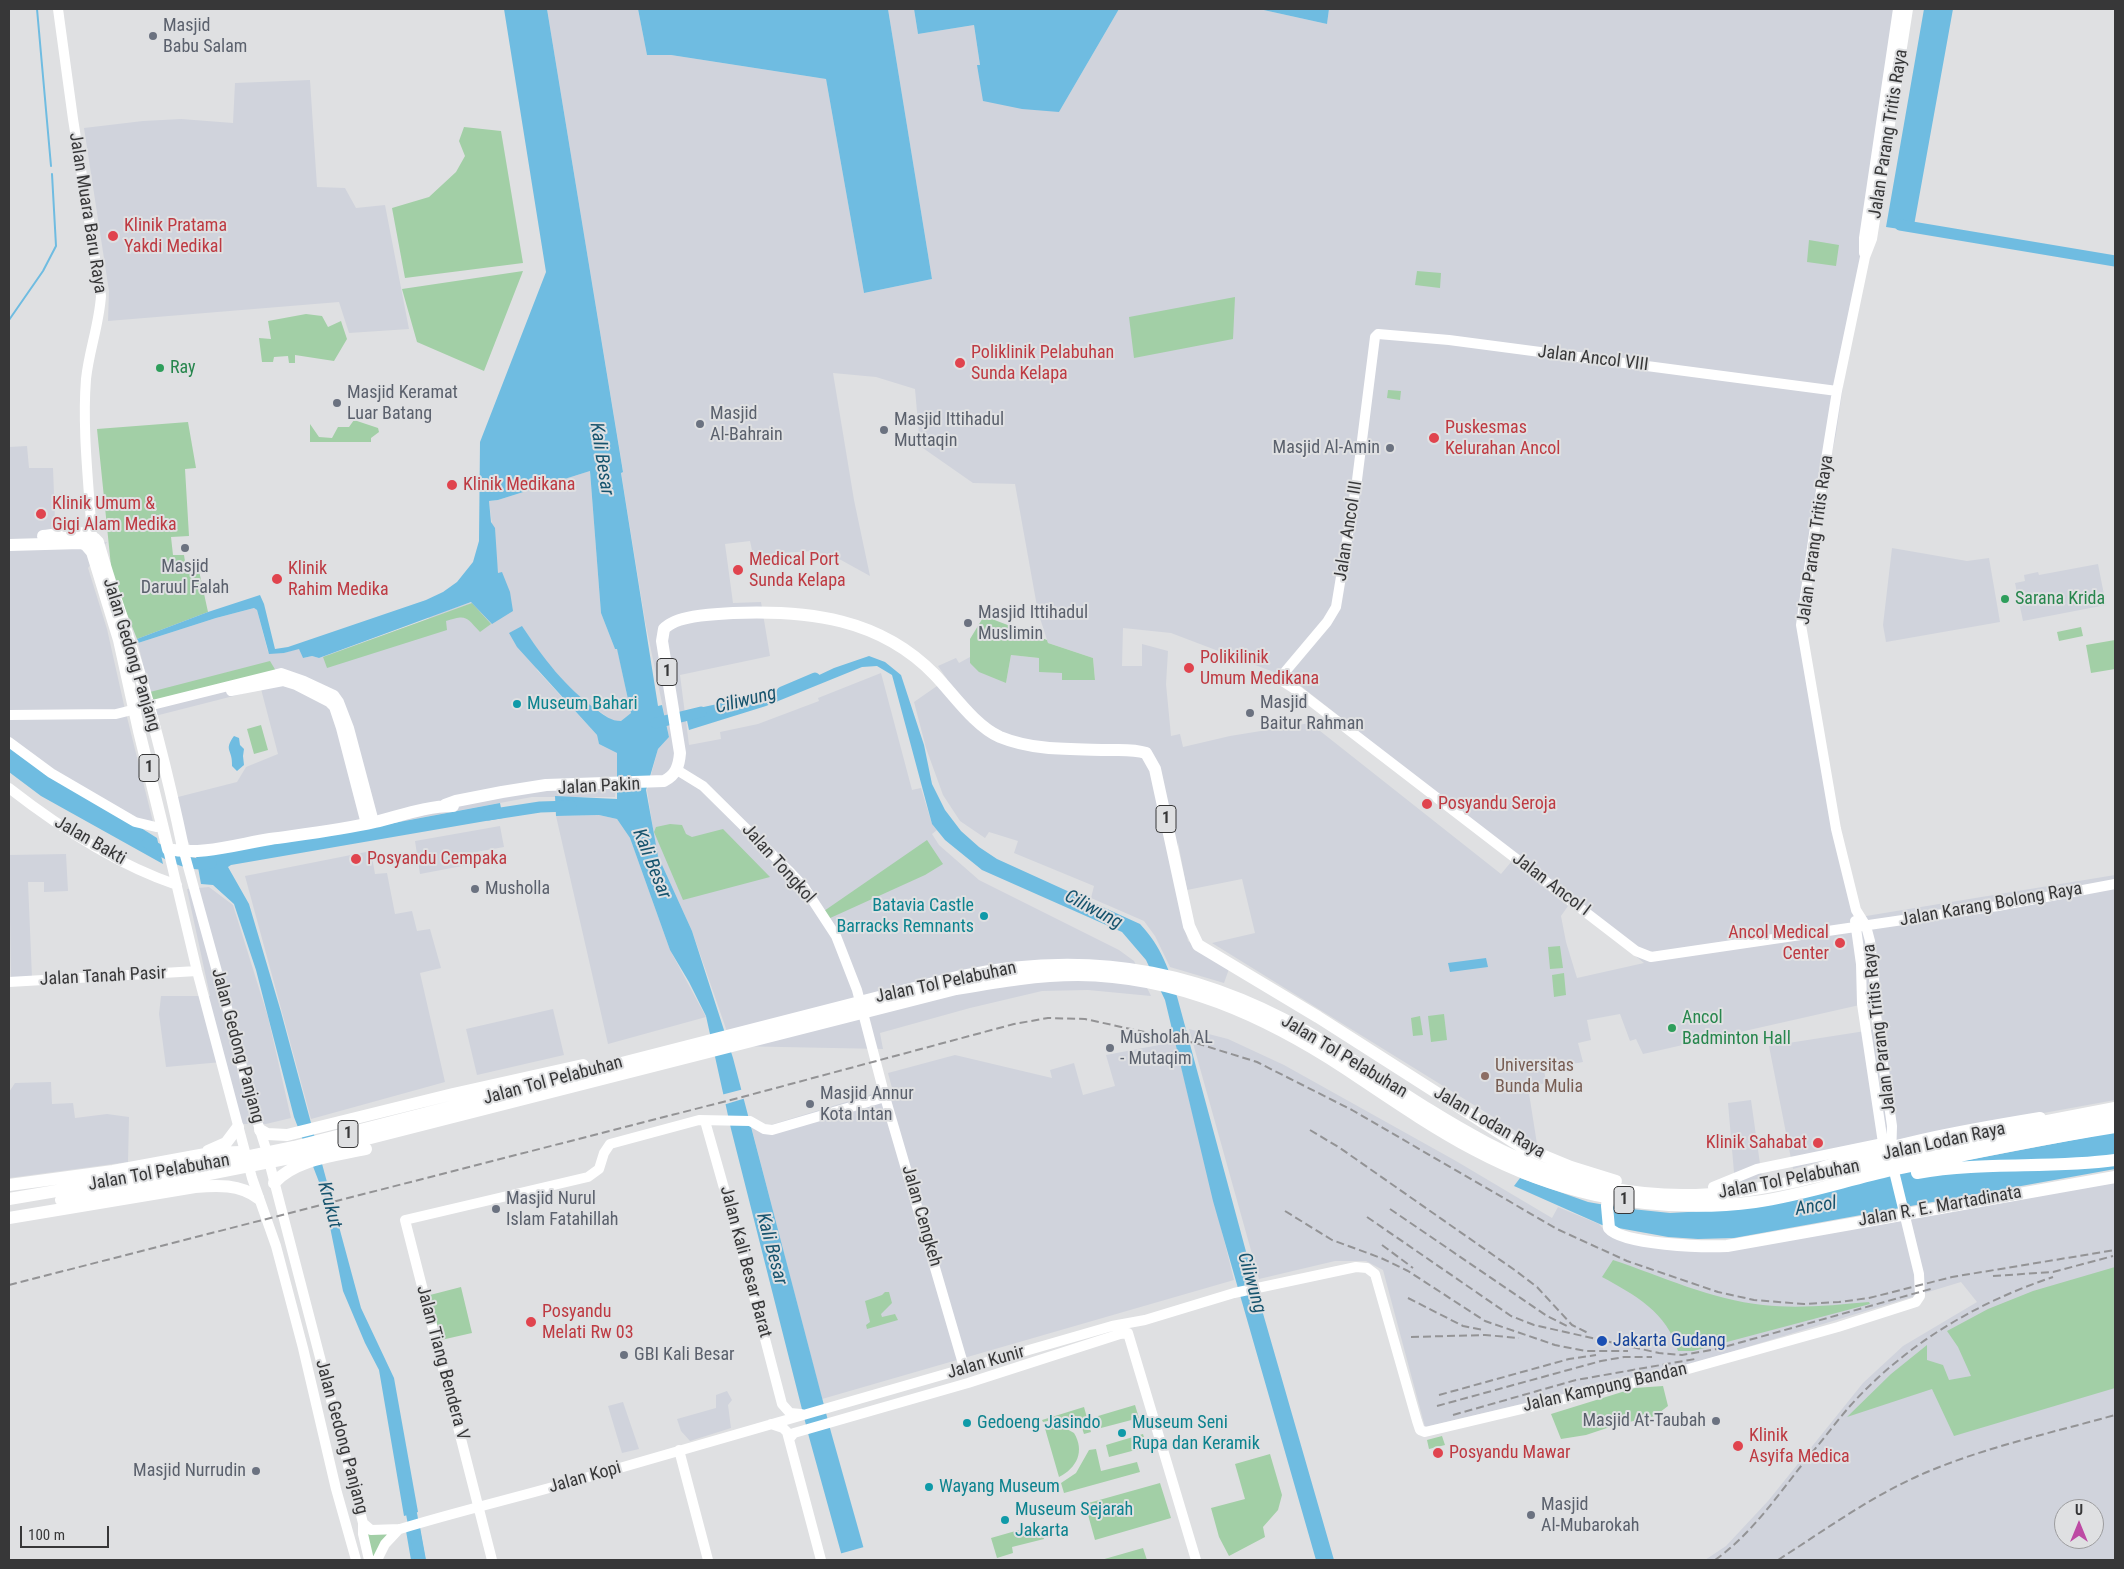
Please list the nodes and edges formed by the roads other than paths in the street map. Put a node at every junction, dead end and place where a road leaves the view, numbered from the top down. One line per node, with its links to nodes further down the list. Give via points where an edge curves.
1 (58, 9): 8 (street, Jalan Muara Baru Raya, via 101,296 86,380)
2 (1898, 9): 4 (street, Jalan Parang Tritis Raya, via 1864,238)
3 (1908, 9): 4 (street, Jalan Parang Tritis Raya, via 1872,239)
4 (1864, 257): 6 (street, Jalan Parang Tritis Raya)
5 (1371, 362): 6 (street, Jalan Ancol VIII, via 1375,336 1382,333); 10 (street, Jalan Ancol III, via 1357,480 1336,607)
6 (1837, 391): 24 (street, Jalan Parang Tritis Raya, via 1801,625 1836,830)
7 (9, 538): 8 (highway, via 83,533)
8 (89, 541): 9 (highway); 11 (highway, Jalan Gedong Panjang / 1, via 118,636); 12 (highway, Jalan Gedong Panjang / 1, via 98,542)
9 (9, 545)
10 (1279, 679): 26 (street, Jalan Ancol I, via 1640,954 1651,957)
11 (134, 710): 12 (street); 13 (street, via 116,714); 18 (highway, Jalan Gedong Panjang / 1)
12 (150, 712): 17 (street, via 187,698 282,681 296,685 334,707 345,728); 20 (highway, Jalan Gedong Panjang / 1)
13 (9, 715)
14 (9, 742): 18 (street, via 50,773 135,822)
15 (677, 770): 17 (highway, Jalan Pakin, via 669,779 655,782 547,790 444,806); 33 (street, Jalan Tongkol, via 703,786 771,852 804,887 828,922 857,990); 51 (highway, Jalan Lodan Raya / 1, via 680,753 662,634 672,622 715,614 772,612 810,615 867,629 905,648 981,725 1000,737 1028,746 1146,752 1155,768 1190,933 1198,945 1520,1146)
16 (9, 788): 21 (street, Jalan Bakti, via 114,858)
17 (370, 823): 20 (highway, Jalan Pakin)
18 (163, 826): 19 (highway, Jalan Gedong Panjang / 1)
19 (169, 851): 20 (highway, Jalan Pakin); 21 (street, Jalan Gedong Panjang)
20 (185, 856): 23 (street, Jalan Gedong Panjang)
21 (177, 884): 23 (street, Jalan Bakti); 29 (street, Jalan Gedong Panjang)
22 (2115, 884): 25 (street, Jalan Karang Bolong Raya)
23 (195, 887): 30 (street, Jalan Gedong Panjang)
24 (1856, 910): 25 (street, Jalan Parang Tritis Raya); 26 (street, Jalan Parang Tritis Raya)
25 (1866, 926): 26 (street, Jalan Ancol I); 28 (street, Jalan Parang Tritis Raya)
26 (1854, 927): 27 (street, Jalan Parang Tritis Raya)
27 (1858, 942): 28 (street); 43 (street, Jalan Parang Tritis Raya, via 1862,1004)
28 (1870, 942): 43 (street, Jalan Parang Tritis Raya, via 1892,1126)
29 (198, 976): 30 (street, Jalan Tanah Pasir); 31 (street, Jalan Tanah Pasir); 38 (street, Jalan Gedong Panjang)
30 (218, 976): 40 (street, Jalan Gedong Panjang)
31 (9, 982)
32 (684, 1047): 36 (highway, Jalan Tol Pelabuhan / 1, via 983,971 1078,964 1132,968 1209,986 1280,1018 1459,1129 1506,1154 1547,1171 1611,1188 1670,1195 1728,1194 1785,1184); 41 (highway, via 453,1094); 57 (highway, Jalan Tol Pelabuhan / 1, via 294,1147)
33 (877, 1066): 35 (street, Jalan Cengkeh)
34 (571, 1088): 47 (highway, via 545,1104); 56 (highway, Jalan Tol Pelabuhan / 1, via 956,989 1030,977 1111,977 1192,992 1259,1018 1306,1044 1479,1154 1550,1182 1614,1199 1661,1204 1727,1204); 58 (highway, Jalan Tol Pelabuhan / 1, via 234,1170)
35 (886, 1096): 37 (street, via 772,1130 750,1121); 65 (street, Jalan Cengkeh)
36 (2114, 1110): 43 (highway, Jalan Lodan Raya / 1)
37 (705, 1121): 66 (street, Jalan Kali Besar Barat); 72 (street, Jalan Tiang Bendera V, via 610,1144 599,1169 588,1177 405,1220)
38 (238, 1127): 44 (street, Jalan Gedong Panjang); 45 (highway, via 226,1143)
39 (2115, 1127): 56 (highway, Jalan Tol Pelabuhan / 1, via 1975,1152)
40 (260, 1130): 41 (highway, via 266,1134); 42 (street, Jalan Gedong Panjang)
41 (289, 1135): 42 (highway)
42 (265, 1146): 44 (highway); 48 (street, Jalan Gedong Panjang)
43 (1888, 1149): 51 (highway, Jalan Lodan Raya / 1, via 1755,1183 1661,1187); 59 (street, Jalan Kampung Bandan)
44 (245, 1152): 45 (highway); 49 (street, Jalan Gedong Panjang)
45 (194, 1156): 53 (highway)
46 (2115, 1160): 56 (highway, via 1949,1168)
47 (296, 1166): 48 (highway); 52 (highway)
48 (269, 1167): 49 (highway); 52 (street, Jalan Gedong Panjang)
49 (250, 1171): 54 (highway); 55 (street, Jalan Gedong Panjang)
50 (2115, 1178): 59 (highway, Jalan R. E. Martadinata / 1)
51 (1609, 1182): 59 (highway, Jalan R. E. Martadinata / 1, via 1609,1228 1619,1236 1704,1247)
52 (274, 1183): 63 (street, Jalan Gedong Panjang)
53 (9, 1185)
54 (195, 1187): 55 (highway, via 229,1187 247,1191); 60 (highway)
55 (258, 1198): 64 (street, Jalan Gedong Panjang, via 276,1246)
56 (1780, 1198)
57 (9, 1199)
58 (9, 1207)
59 (1904, 1211): 61 (street, Jalan Kampung Bandan, via 1920,1285 1920,1296 1911,1305 1674,1373 1427,1432 1420,1430 1378,1280 1372,1270 1356,1267)
60 (9, 1218)
61 (1261, 1287): 62 (street, Jalan Kunir)
62 (1201, 1303): 65 (street, Jalan Kunir, via 1115,1322); 67 (street, Jalan Kunir)
63 (317, 1346): 64 (street); 73 (street, Jalan Gedong Panjang)
64 (303, 1348): 75 (street, Jalan Gedong Panjang)
65 (964, 1367): 67 (street, Jalan Kunir)
66 (782, 1404): 68 (street, via 790,1413); 69 (street, via 779,1416)
67 (828, 1408): 68 (street)
68 (800, 1415): 69 (street)
69 (770, 1423): 70 (street, via 783,1428); 71 (street, Jalan Kopi)
70 (789, 1439): 80 (street); 81 (street, Jalan Kunir, via 792,1434 804,1430 1128,1333)
71 (679, 1450): 72 (street, Jalan Kopi); 79 (street)
72 (480, 1507): 74 (street, Jalan Kopi); 78 (street, Jalan Tiang Bendera V)
73 (363, 1523): 74 (street, Jalan Kopi, via 370,1530); 76 (street, Jalan Gedong Panjang)
74 (401, 1528): 77 (street, via 385,1544)
75 (356, 1560)
76 (369, 1560)
77 (377, 1560)
78 (492, 1560)
79 (708, 1560)
80 (821, 1560)
81 (1196, 1560)

